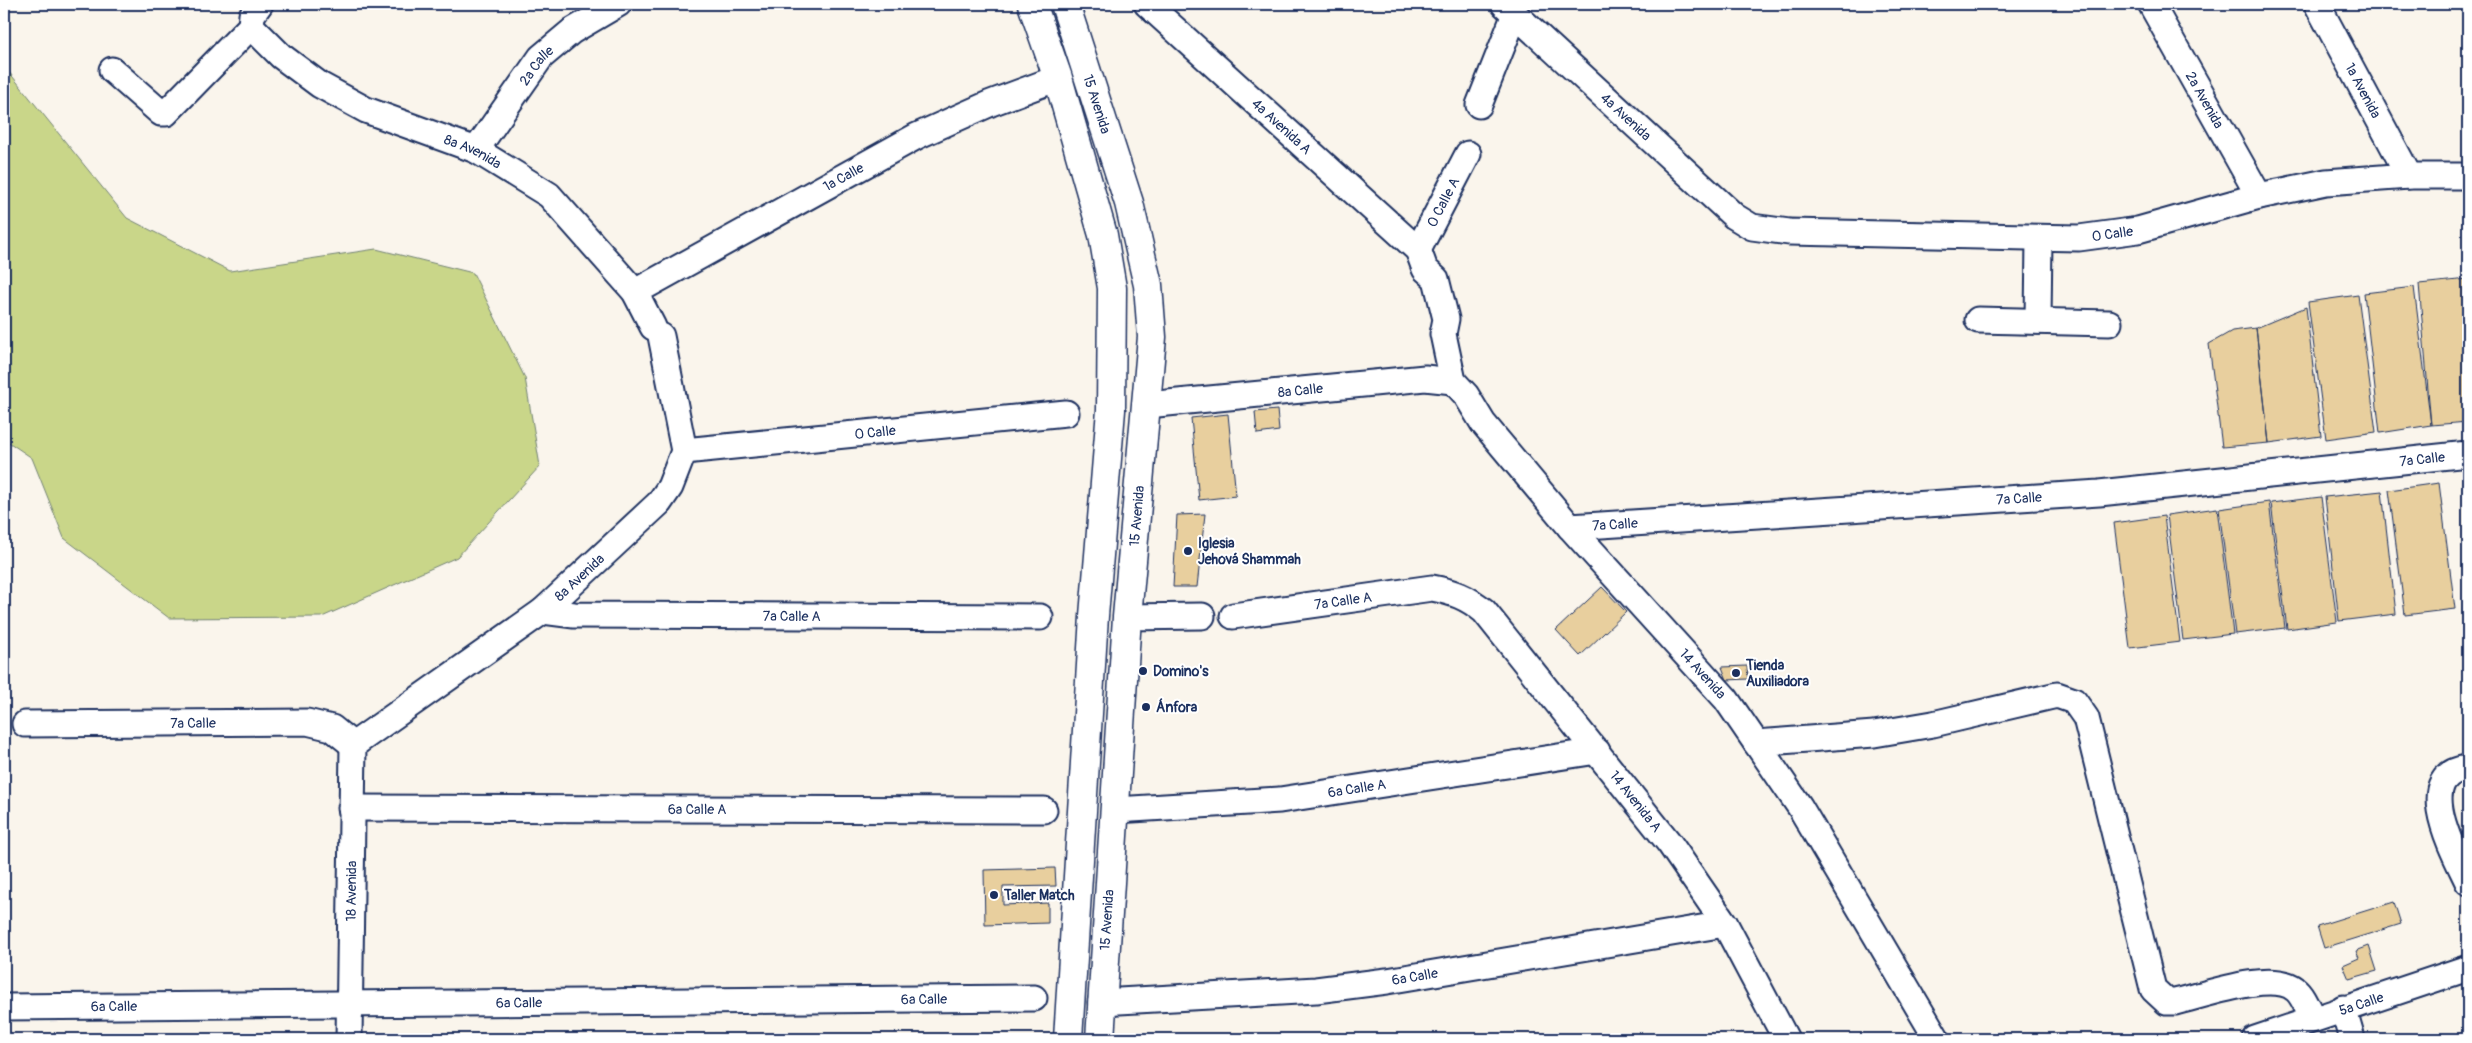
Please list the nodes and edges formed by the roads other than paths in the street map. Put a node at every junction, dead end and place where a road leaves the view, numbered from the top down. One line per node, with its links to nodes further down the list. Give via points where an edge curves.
1 (618, 4): 12 (street, 2a Calle, via 572,31 540,57)
2 (1032, 4): 10 (main road)
3 (1066, 4): 25 (main road, 15 Avenida, via 1129,203 1148,286 1152,337)
4 (1147, 4): 19 (street, 4a Avenida A)
5 (2151, 4): 16 (street, 2a Avenida)
6 (2317, 4): 14 (street, 1a Avenida)
7 (1509, 9): 11 (street); 17 (street, 4a Avenida, via 1734,216)
8 (256, 15): 9 (street, via 166,114); 12 (street, 8a Avenida, via 281,56 320,85 366,110)
9 (112, 70)
10 (1058, 78): 20 (street, 1a Calle, via 917,136); 54 (main road, via 1103,235 1112,288 1113,329 1111,410 1094,616)
11 (1479, 105)
12 (476, 150): 20 (street, 8a Avenida, via 549,195)
13 (1468, 154): 19 (street, 0 Calle A)
14 (2409, 176): 15 (street, 0 Calle); 16 (street, 0 Calle, via 2326,182)
15 (2468, 176)
16 (2259, 196): 18 (street, 0 Calle, via 2138,230 2079,238)
17 (1752, 228): 18 (street, 0 Calle, via 1789,232)
18 (2039, 239): 22 (street)
19 (1422, 259): 24 (street, 14 Avenida, via 1436,280 1446,319 1443,334)
20 (635, 292): 27 (street, 8a Avenida, via 657,332)
21 (1978, 320): 22 (street)
22 (2038, 321): 23 (street)
23 (2109, 323)
24 (1453, 381): 25 (street, 8a Calle, via 1425,378); 29 (street, 14 Avenida, via 1483,423)
25 (1147, 405): 35 (main road, 15 Avenida)
26 (1066, 413): 27 (street, 0 Calle)
27 (684, 451): 31 (street, 8a Avenida, via 670,487 659,503)
28 (2468, 459): 29 (street, 7a Calle, via 2099,493)
29 (1570, 527): 37 (street, 14 Avenida, via 1726,699)
30 (1453, 592): 33 (street, 7a Calle A, via 1432,588); 39 (street, 14 Avenida A, via 1470,599 1484,611)
31 (543, 611): 34 (street, 7a Calle A, via 574,615); 38 (street, 8a Avenida)
32 (1202, 616): 35 (street)
33 (1233, 616)
34 (1040, 617)
35 (1127, 617): 43 (main road, 15 Avenida)
36 (25, 724): 38 (street, 7a Calle, via 307,722 332,728)
37 (1756, 743): 52 (street, via 1874,734 2058,695 2074,701 2086,718 2153,989 2167,1002 2175,1002 2256,982 2279,983 2295,989); 57 (street, 14 Avenida, via 1800,807)
38 (353, 745): 41 (street, 18 Avenida)
39 (1597, 751): 43 (street, 6a Calle A, via 1280,800); 45 (street, 14 Avenida A, via 1670,844)
40 (2468, 768): 44 (street, via 2446,779 2438,801 2445,828)
41 (351, 808): 42 (street, 6a Calle A); 49 (street, 18 Avenida)
42 (1044, 810)
43 (1116, 810): 48 (main road, 15 Avenida)
44 (2468, 882)
45 (1725, 924): 48 (street, 6a Calle, via 1316,990); 56 (street, 14 Avenida A)
46 (2468, 968): 51 (street, 5a Calle)
47 (1034, 998): 49 (street, 6a Calle)
48 (1101, 1002): 55 (main road, 15 Avenida)
49 (348, 1005): 50 (street, 6a Calle); 53 (street, 18 Avenida)
50 (4, 1007)
51 (2343, 1008): 52 (street, 5a Calle); 59 (street)
52 (2313, 1019): 58 (street, 5a Calle)
53 (349, 1039)
54 (1068, 1039)
55 (1100, 1039)
56 (1786, 1039)
57 (1937, 1039)
58 (2255, 1039)
59 (2352, 1039)

